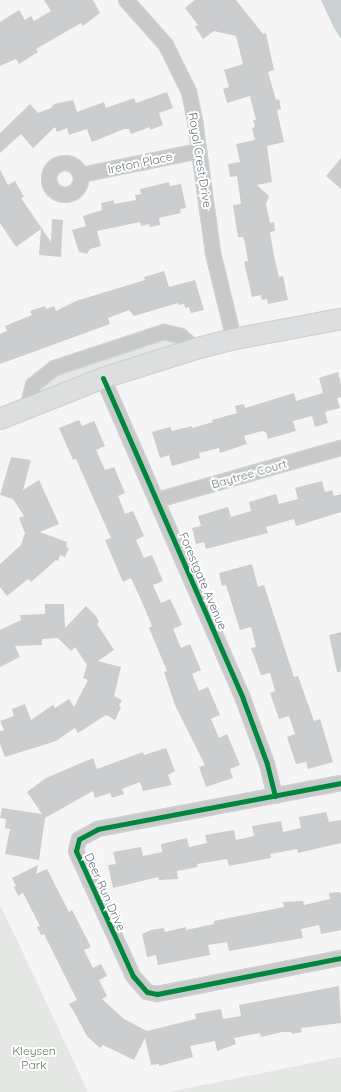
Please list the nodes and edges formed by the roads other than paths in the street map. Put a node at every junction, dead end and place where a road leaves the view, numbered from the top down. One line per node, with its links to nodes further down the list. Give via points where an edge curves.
1 (126, 0): 2 (street, Royal Crest Drive, via 151,25 177,64 188,92)
2 (199, 151): 3 (street, Ireton Place); 5 (street, Royal Crest Drive, via 214,253)
3 (81, 175)
4 (341, 319): 5 (street)
5 (234, 339): 6 (street)
6 (195, 349): 7 (street); 8 (street, via 181,336 164,332 55,368 33,385)
7 (103, 378): 8 (street); 11 (street, Forestgate Avenue)
8 (27, 408): 9 (street)
9 (0, 419)
10 (341, 448): 11 (street, Baytree Court)
11 (157, 500): 13 (street, Forestgate Avenue, via 243,699)
12 (341, 783): 13 (street, Deer Run Drive)
13 (275, 796): 14 (street, Deer Run Drive, via 98,828 79,839 76,851 80,864 133,976 147,992 157,994)
14 (341, 958)

